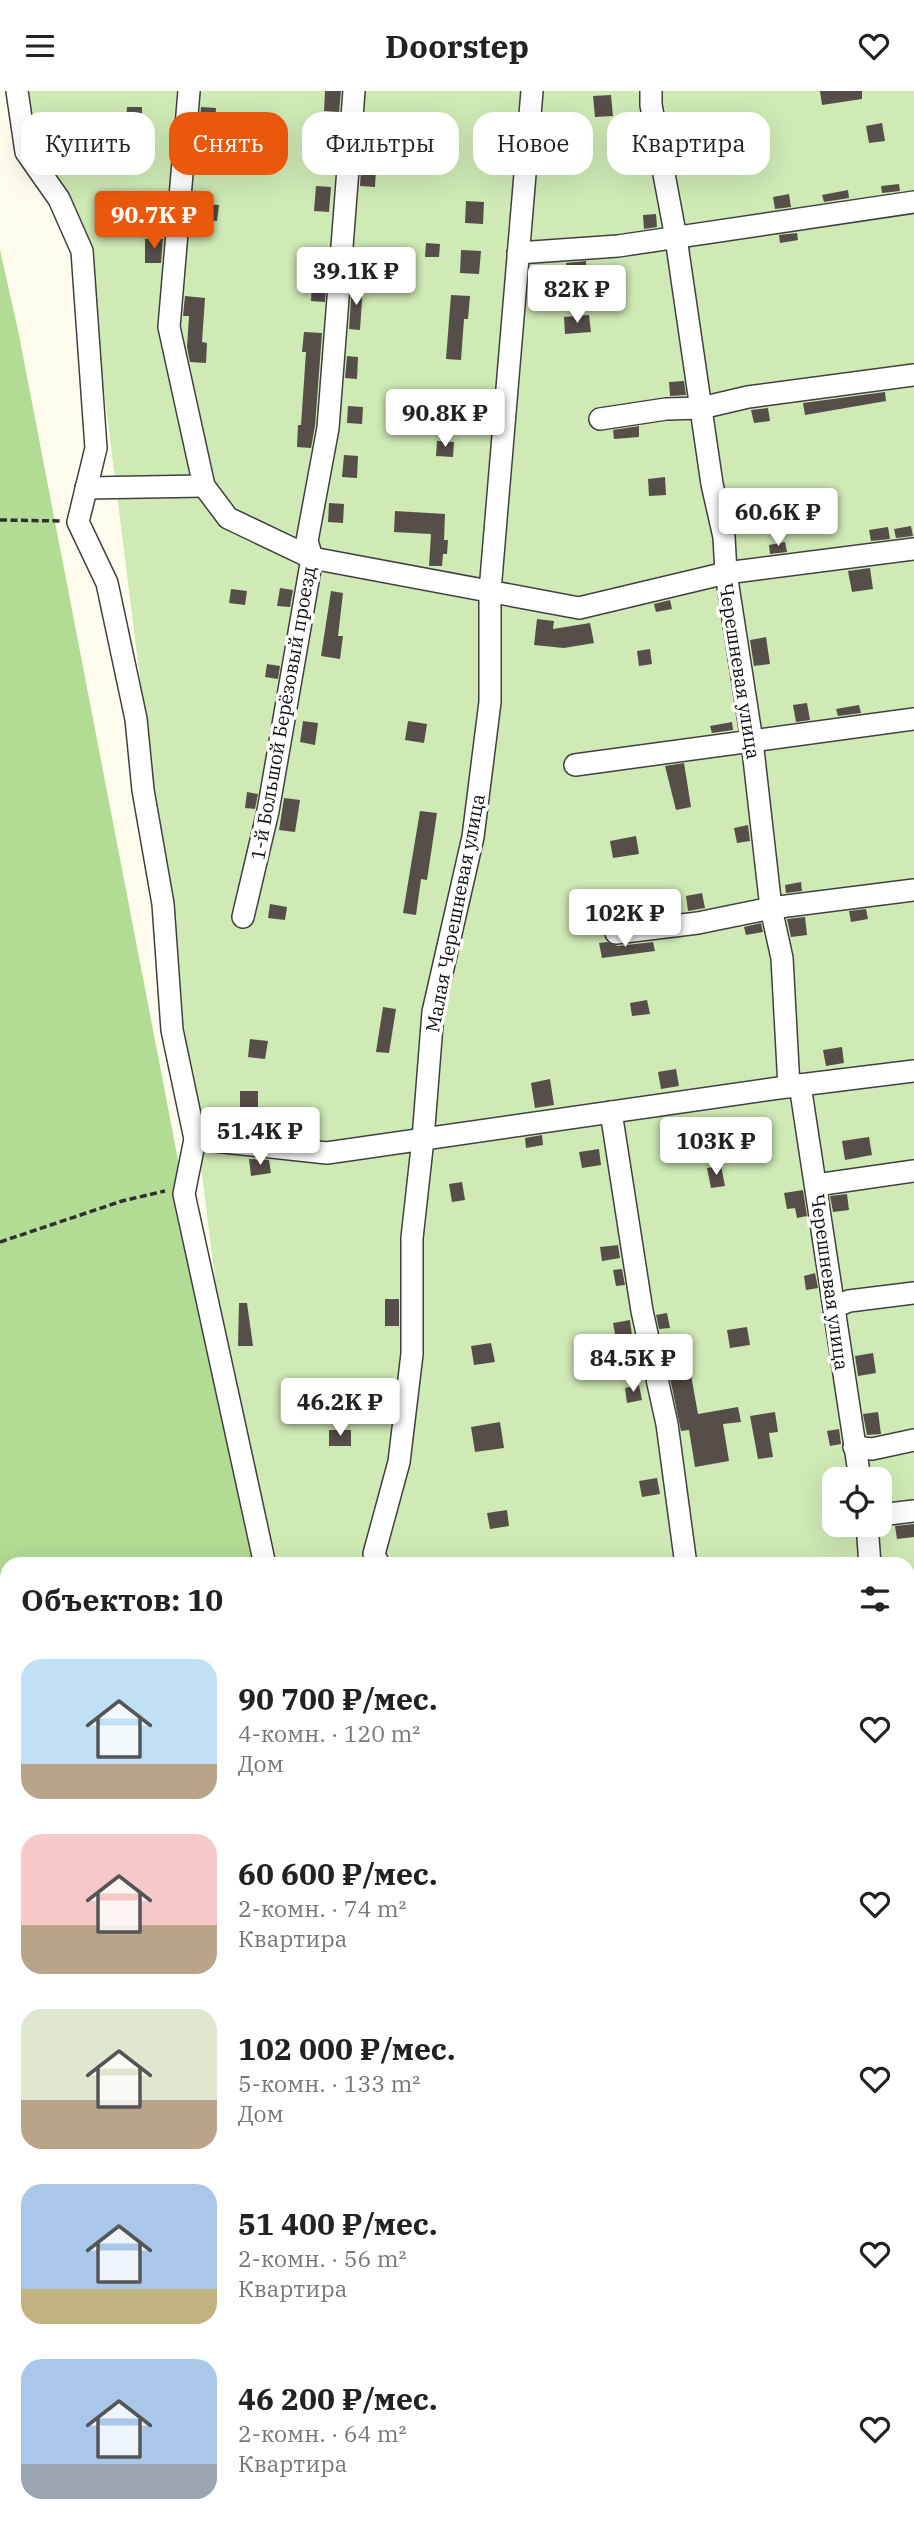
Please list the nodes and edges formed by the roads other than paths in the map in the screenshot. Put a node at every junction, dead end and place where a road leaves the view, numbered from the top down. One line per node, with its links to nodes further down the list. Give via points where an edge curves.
1 (17, 91): 13 (lane, via 26,152 59,199 82,251 96,448)
2 (189, 91): 12 (lane, via 169,327)
3 (354, 91): 15 (lane, 1-й Большой Берёзовый проезд, via 328,428 307,541)
4 (532, 91): 8 (lane, Малая Черешневая улица)
5 (651, 91): 7 (lane, Черешневая улица)
6 (914, 202): 7 (lane)
7 (676, 238): 8 (lane); 10 (lane, Черешневая улица)
8 (518, 253): 17 (lane, Малая Черешневая улица)
9 (914, 375): 10 (lane, via 748,397)
10 (701, 408): 11 (lane); 16 (lane, Черешневая улица)
11 (600, 419)
12 (204, 486): 13 (lane); 15 (lane, via 228,518)
13 (86, 488): 28 (lane, via 78,522 107,583 136,719 163,904 172,1030)
14 (914, 549): 16 (lane)
15 (312, 558): 17 (lane); 23 (lane, 1-й Большой Берёзовый проезд, via 268,811)
16 (726, 573): 17 (lane, via 579,608); 19 (lane, Черешневая улица)
17 (490, 591): 29 (lane, Малая Черешневая улица, via 490,702 473,837 433,1013)
18 (914, 719): 19 (lane)
19 (752, 741): 20 (lane); 22 (lane, Черешневая улица)
20 (575, 765)
21 (914, 890): 22 (lane)
22 (771, 908): 24 (lane); 26 (lane, Черешневая улица, via 782,958)
23 (243, 918)
24 (615, 933)
25 (914, 1071): 26 (lane)
26 (794, 1086): 27 (lane); 31 (lane, Черешневая улица)
27 (611, 1112): 29 (lane); 42 (lane, via 642,1311 667,1424)
28 (195, 1139): 29 (lane, via 327,1153); 40 (lane, via 184,1193)
29 (423, 1139): 41 (lane, Малая Черешневая улица, via 412,1238 412,1354 399,1461)
30 (914, 1171): 31 (lane)
31 (816, 1185): 33 (lane, Черешневая улица)
32 (914, 1293): 33 (lane)
33 (834, 1307): 35 (lane, Черешневая улица)
34 (914, 1440): 35 (lane)
35 (854, 1447): 36 (lane, Черешневая улица)
36 (858, 1467)
37 (914, 1511): 38 (lane)
38 (892, 1514)
39 (868, 1537): 43 (lane)
40 (263, 1557)
41 (375, 1557)
42 (685, 1557)
43 (869, 1557)

